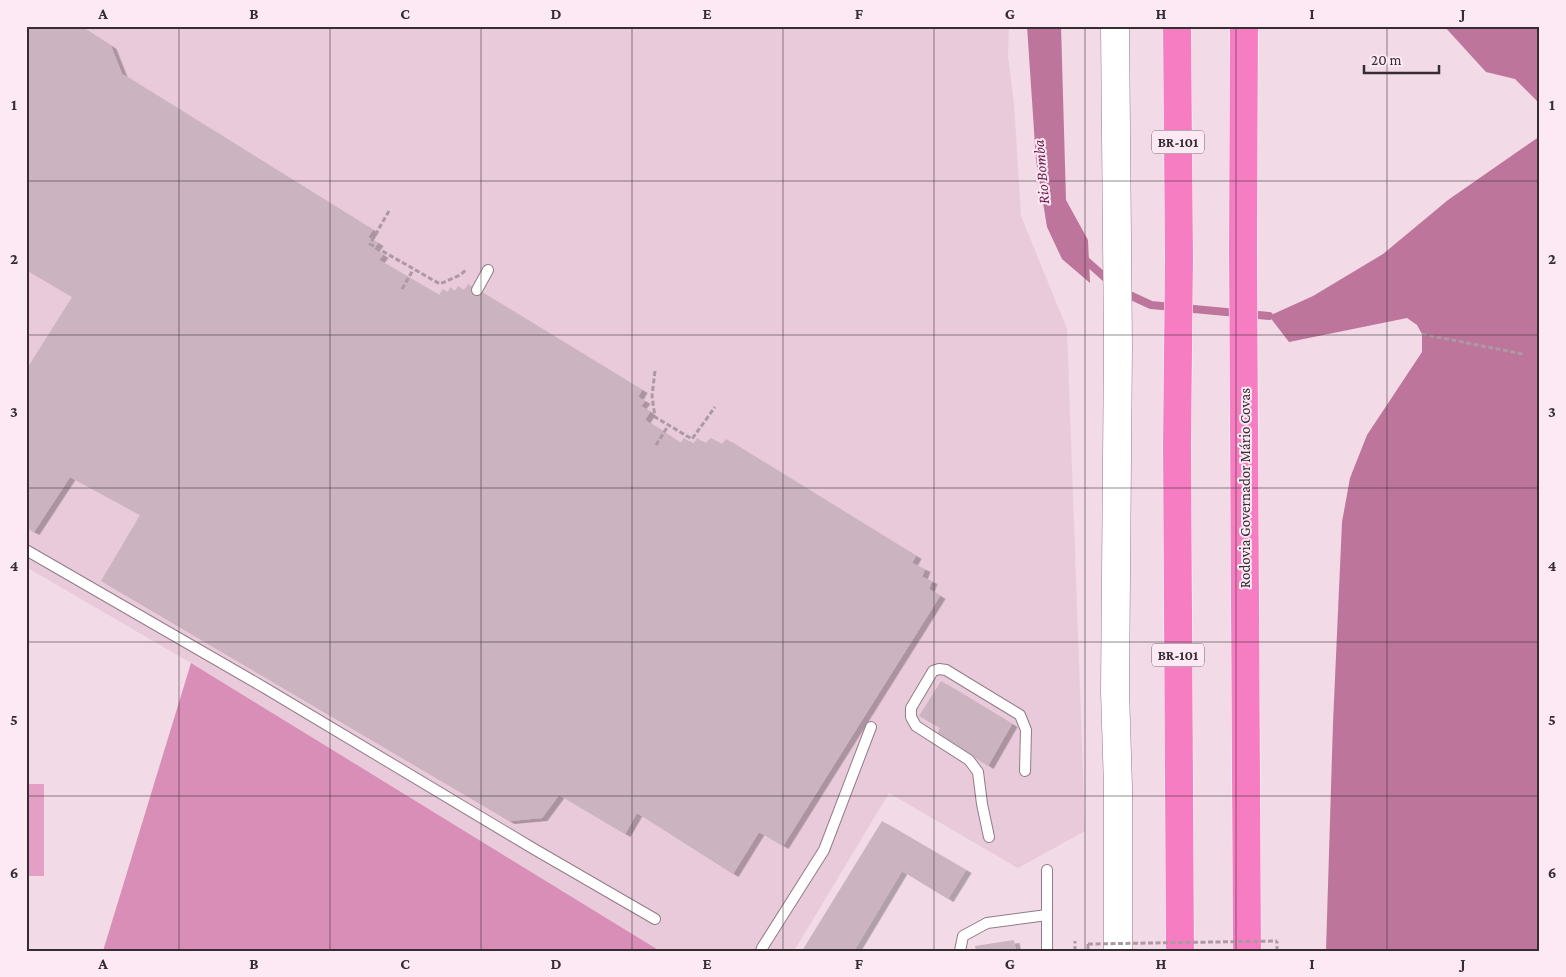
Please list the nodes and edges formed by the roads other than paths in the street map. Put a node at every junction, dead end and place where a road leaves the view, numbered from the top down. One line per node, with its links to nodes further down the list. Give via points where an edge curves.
1 (1115, 26): 16 (main road)
2 (1177, 26): 17 (highway, BR-101)
3 (1244, 26): 18 (highway, Rodovia Governador Mário Covas, via 1242,250)
4 (488, 270): 5 (lane)
5 (477, 290)
6 (26, 550): 12 (lane)
7 (871, 727): 13 (lane, via 824,850)
8 (1025, 771): 9 (lane, via 1026,730 1020,715 946,670 939,668 933,671 911,708 911,717 916,726 969,760 978,772)
9 (989, 837)
10 (1047, 870): 11 (lane)
11 (1047, 915): 14 (lane, via 987,923 964,936); 15 (lane)
12 (655, 919)
13 (762, 951)
14 (960, 951)
15 (1047, 951)
16 (1118, 951)
17 (1180, 951)
18 (1247, 951)

